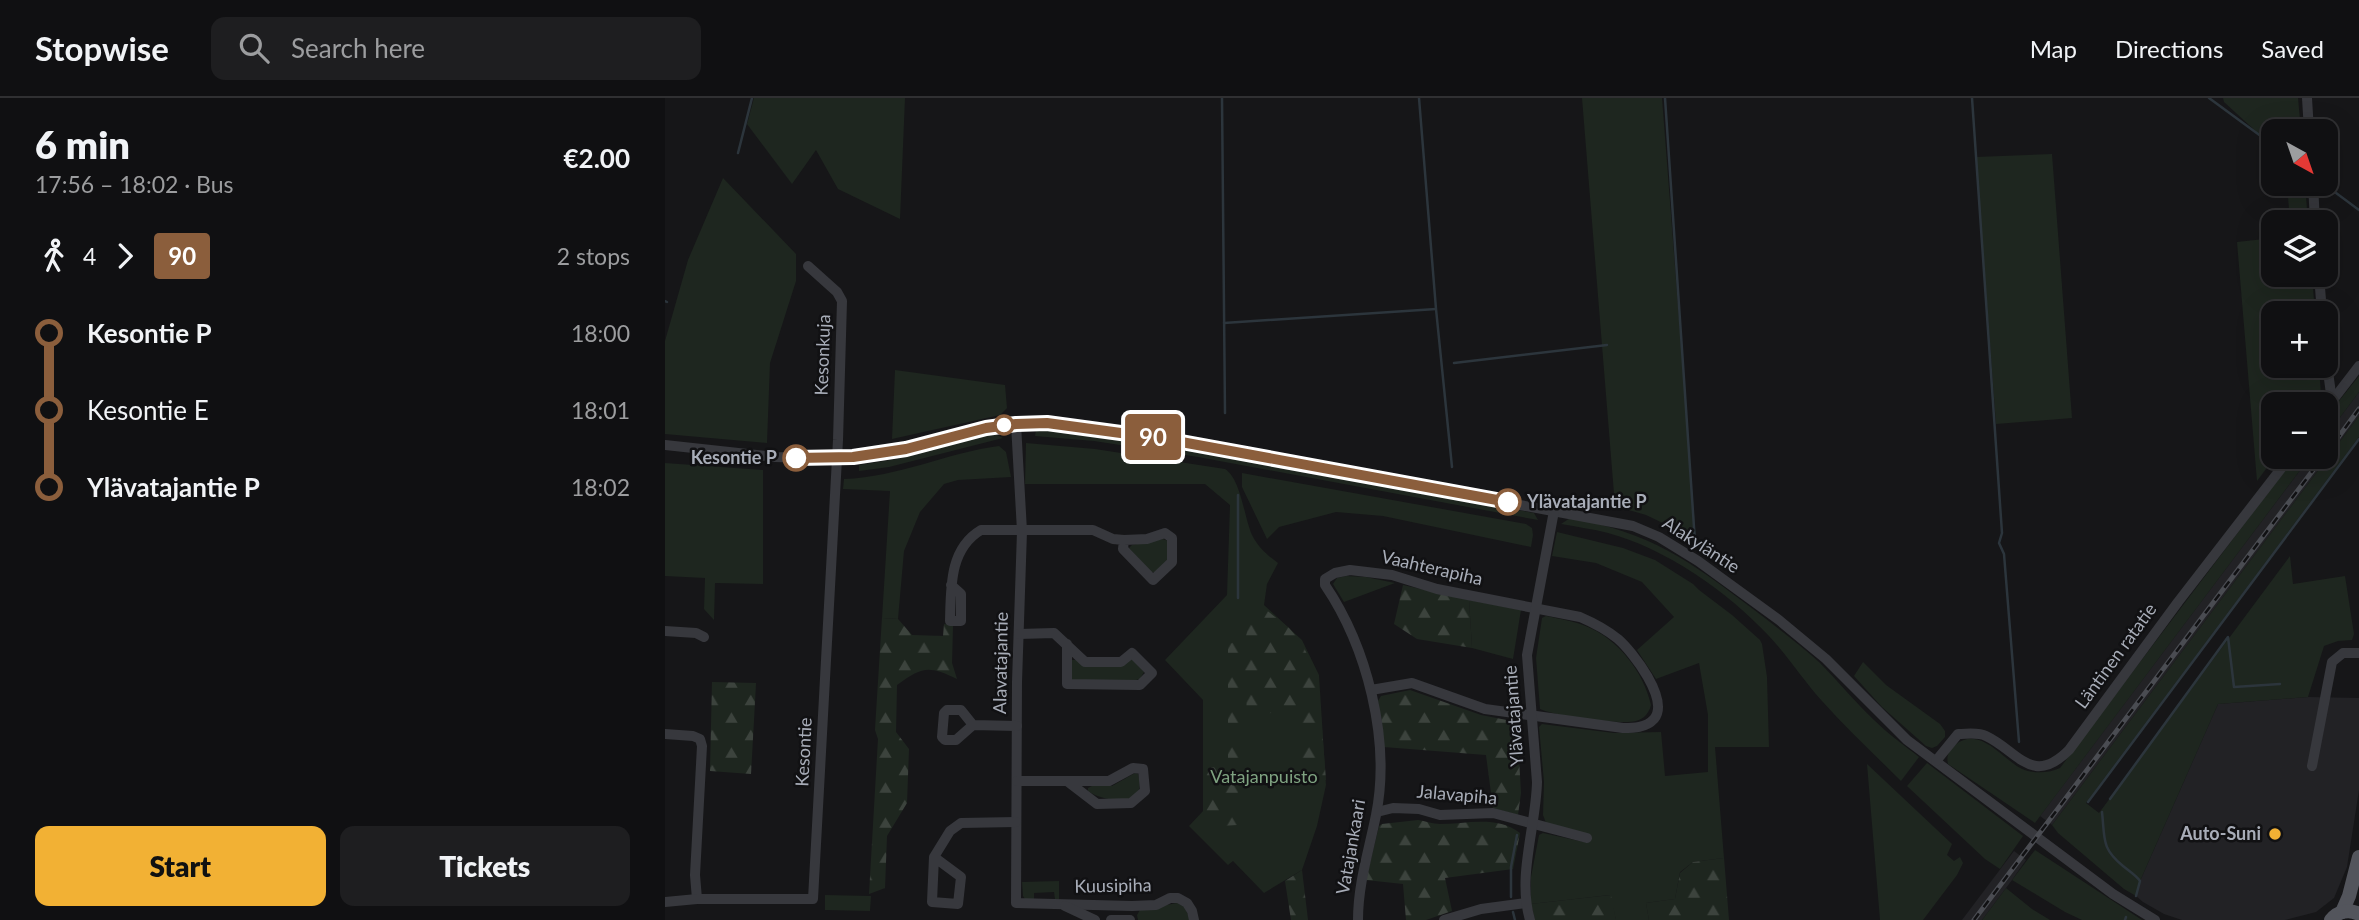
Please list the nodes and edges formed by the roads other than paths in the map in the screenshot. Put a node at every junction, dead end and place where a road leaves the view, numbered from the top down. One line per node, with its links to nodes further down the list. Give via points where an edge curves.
1 (2307, 98): 2 (street)
2 (2308, 119)
3 (808, 267): 8 (street, Kesonkuja, via 842,301)
4 (2359, 366): 5 (street)
5 (2338, 393)
6 (1016, 424): 8 (street, Alakyläntie); 10 (street, Alakyläntie, via 1119,431); 11 (street, Alavatajantie)
7 (665, 445): 8 (street, Alakyläntie)
8 (837, 459): 36 (street, Kesontie, via 813,899)
9 (2281, 469): 26 (street, Läntinen ratatie, via 2060,759 2036,766 2013,756 1989,737 1958,734)
10 (1553, 511): 15 (street, Ylävatajantie); 26 (street, Alakyläntie, via 1633,526 1698,561 1812,646 1892,727)
11 (1022, 531): 12 (street, via 1093,530); 14 (street, via 981,530 969,537 953,569); 17 (street, Alavatajantie)
12 (1124, 540): 12 (street, via 1147,540 1165,533 1172,538 1172,562 1153,580 1123,549)
13 (1324, 582): 15 (street, Vaahterapiha, via 1342,570 1359,571); 21 (street, Vatajankaari, via 1353,635)
14 (951, 585)
15 (1535, 607): 22 (street, Ylävatajantie, via 1527,655); 22 (street, Vaahterapiha, via 1580,617 1618,639 1639,663 1658,706 1649,723 1634,728)
16 (665, 631): 18 (street)
17 (1019, 634): 19 (street, via 1054,633); 24 (street, Alavatajantie)
18 (704, 637)
19 (1067, 644): 19 (street, via 1085,662 1121,662 1132,653 1151,673 1140,685 1067,684)
20 (2359, 653): 27 (street, via 2343,653 2332,662)
21 (1371, 690): 22 (street, via 1412,683 1485,709); 30 (street, Vatajankaari, via 1380,754)
22 (1531, 715): 32 (street, Ylävatajantie, via 1537,782)
23 (973, 725): 24 (street)
24 (1017, 726): 28 (street, Alavatajantie)
25 (665, 734): 36 (street, via 693,736 702,746)
26 (1936, 761): 51 (street, Alakyläntie, via 2113,894)
27 (2312, 766)
28 (1017, 781): 29 (street); 31 (street, Alavatajantie)
29 (1067, 781): 29 (street, via 1109,781 1133,768 1143,769 1145,791 1131,803 1097,804)
30 (1377, 812): 32 (street, Jalavapiha, via 1393,808 1440,815 1493,813); 48 (street, Vatajankaari)
31 (1016, 822): 34 (street, via 957,825); 38 (street, Alavatajantie)
32 (1534, 825): 33 (street, Jalavapiha); 39 (street, Ylävatajantie)
33 (1587, 838)
34 (935, 857): 34 (street, via 932,903 959,903 961,877)
35 (2359, 857): 43 (main road, via 2349,896)
36 (697, 899): 37 (street, Kesontie)
37 (665, 902)
38 (1016, 903): 40 (street, Kuusipiha)
39 (1526, 903): 49 (street); 50 (street, Ylävatajantie)
40 (1059, 904): 41 (street, Kuusipiha); 44 (street, Kuusipiha)
41 (1132, 906): 46 (street); 47 (street, Kuusipiha, via 1178,898 1187,903)
42 (2359, 914): 43 (main road, via 2348,911)
43 (2333, 918)
44 (1095, 920)
45 (1111, 920): 46 (street, Kuusipiha)
46 (1130, 920)
47 (1194, 920)
48 (1358, 920)
49 (1444, 920)
50 (1530, 920)
51 (2155, 920)

